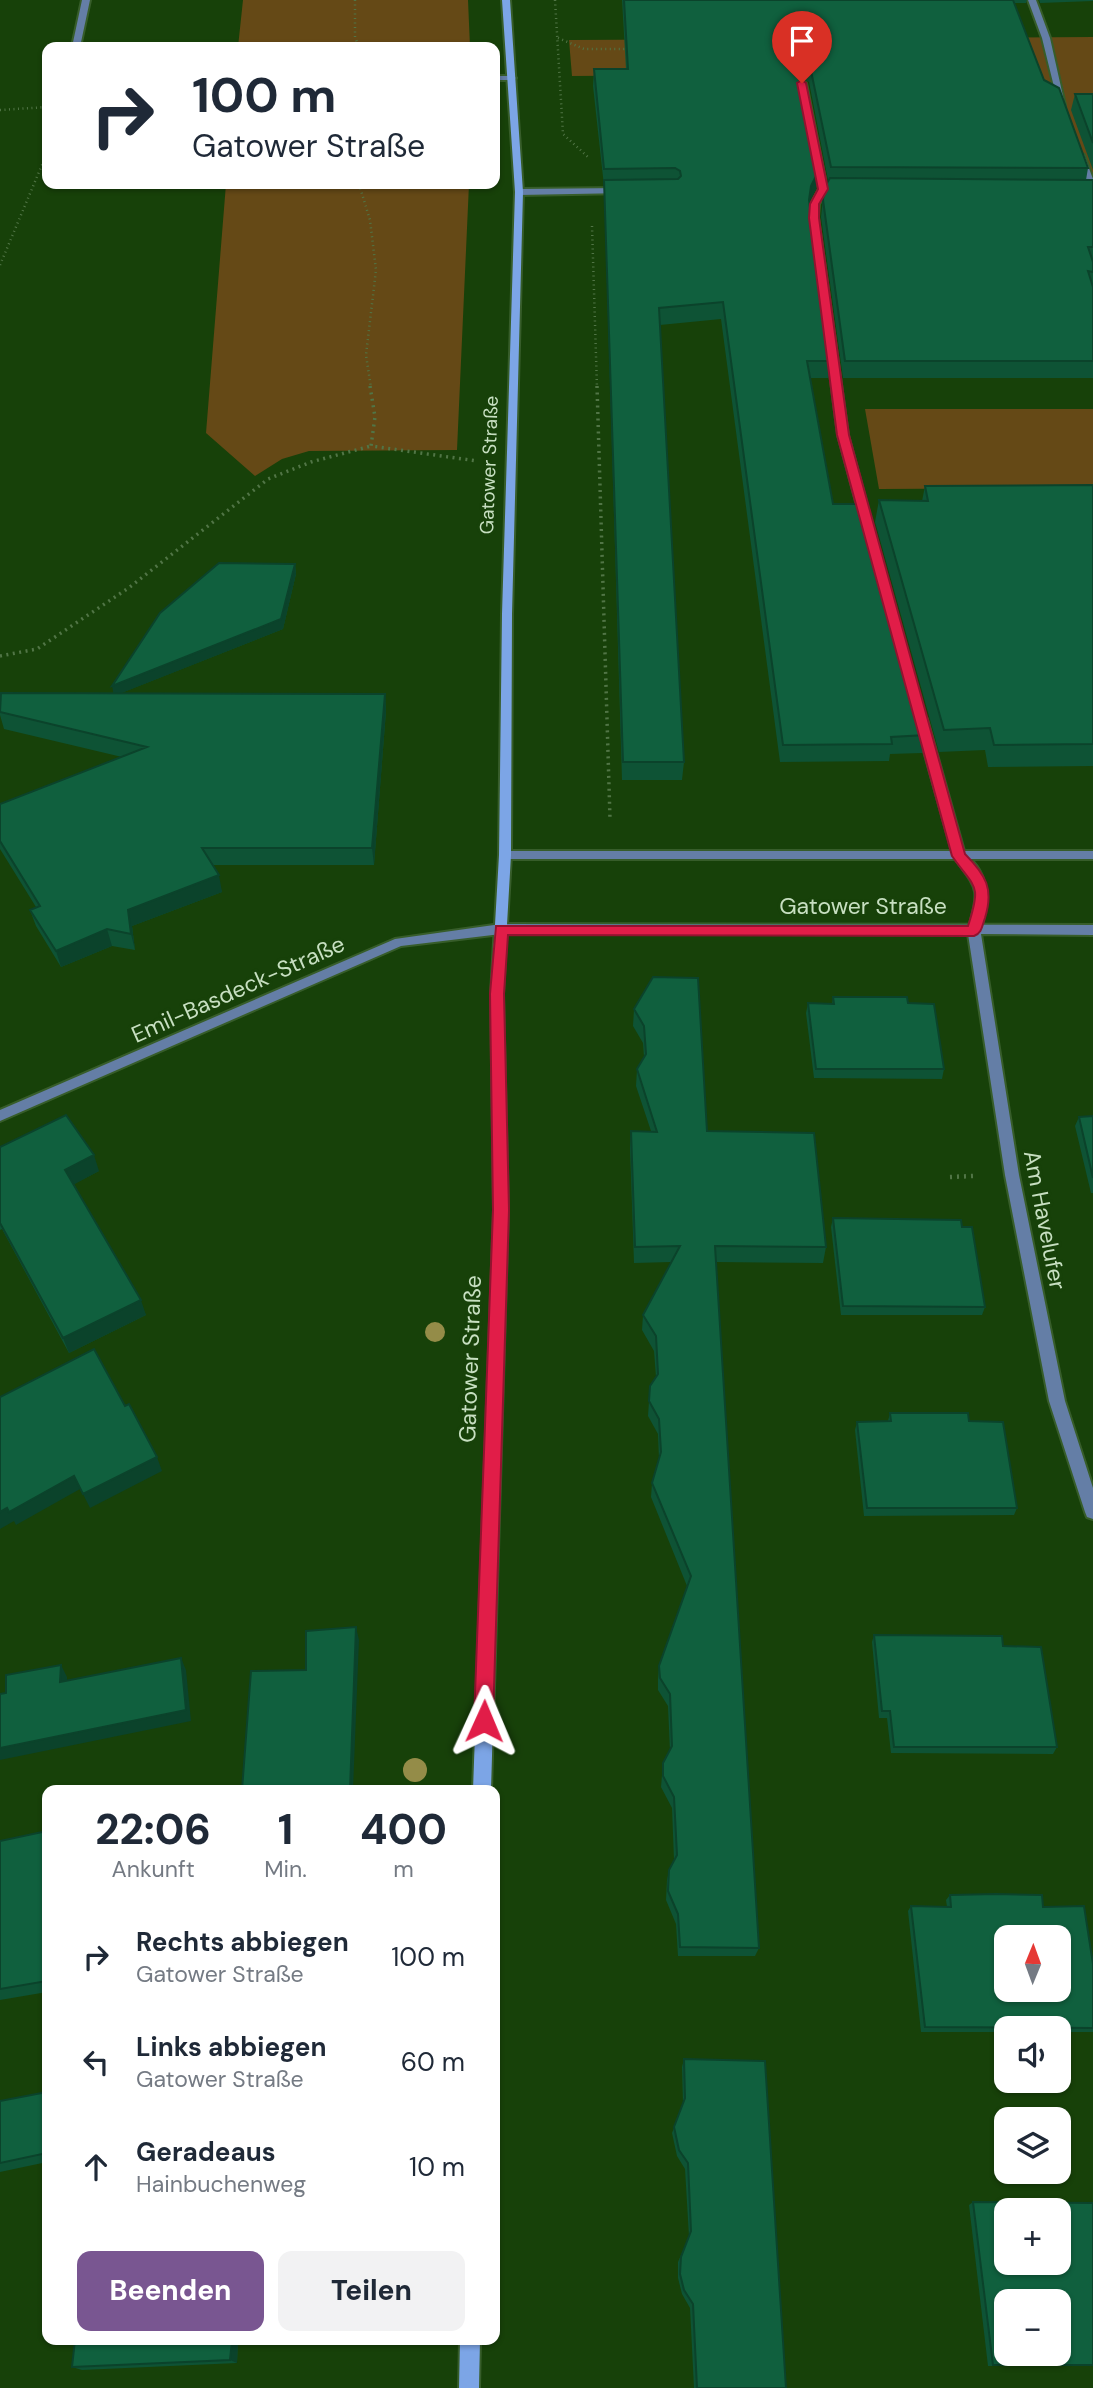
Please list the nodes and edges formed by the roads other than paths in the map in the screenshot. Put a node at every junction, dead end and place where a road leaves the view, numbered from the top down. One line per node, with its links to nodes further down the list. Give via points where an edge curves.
1 (86, 0): 4 (street)
2 (506, 0): 6 (main road, Gatower Straße)
3 (1032, 0): 8 (street)
4 (77, 42)
5 (500, 78): 6 (street)
6 (512, 78): 15 (main road, Gatower Straße)
7 (802, 83): 10 (street)
8 (1066, 115)
9 (1075, 140): 14 (street)
10 (823, 189): 11 (street); 16 (street, via 814,204 814,218 843,435)
11 (836, 189)
12 (633, 191): 15 (street)
13 (1080, 191): 14 (street)
14 (1093, 191)
15 (519, 192): 18 (main road, Gatower Straße)
16 (872, 542)
17 (916, 703): 20 (street)
18 (505, 855): 20 (street); 21 (main road, Gatower Straße)
19 (1093, 855): 20 (street)
20 (958, 856): 23 (street, Gatower Straße, via 975,872 984,898)
21 (501, 929): 23 (street, Gatower Straße); 24 (street, Emil-Basdeck-Straße, via 399,942); 26 (main road, Gatower Straße, via 497,994 501,1210)
22 (1093, 930): 23 (street, Gatower Straße)
23 (974, 931): 25 (street, Am Havelufer, via 1012,1175 1057,1401)
24 (0, 1116)
25 (1093, 1512)
26 (482, 1785)
27 (470, 2345): 28 (main road)
28 (469, 2388)

